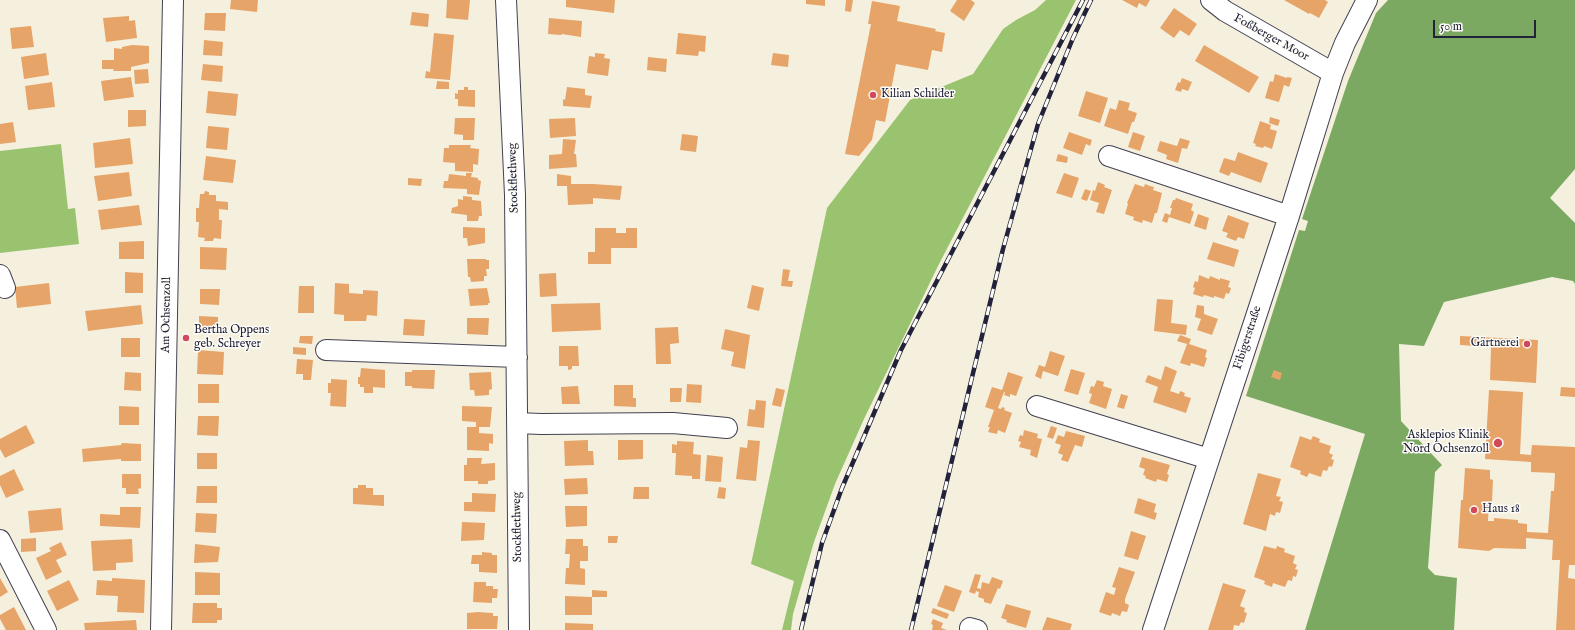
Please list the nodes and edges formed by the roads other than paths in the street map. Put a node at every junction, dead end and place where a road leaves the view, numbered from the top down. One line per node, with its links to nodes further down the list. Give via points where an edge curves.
1 (173, 0): 16 (street, Am Ochsenzoll)
2 (506, 0): 9 (street, Stockflethweg, via 515,195)
3 (1211, 0): 5 (street, Foßberger Moor, via 1225,11)
4 (1368, 0): 5 (street, Fibigerstraße, via 1344,44)
5 (1333, 73): 7 (street, Fibigerstraße)
6 (1109, 156): 7 (street)
7 (1289, 216): 13 (street, Fibigerstraße)
8 (326, 350): 9 (street)
9 (517, 357): 11 (street, Stockflethweg)
10 (1037, 406): 13 (street)
11 (517, 423): 12 (street, via 673,424); 17 (street, Stockflethweg)
12 (727, 428)
13 (1209, 459): 18 (street, Fibigerstraße)
14 (0, 540): 15 (street)
15 (46, 630)
16 (161, 630)
17 (519, 630)
18 (1153, 630)

